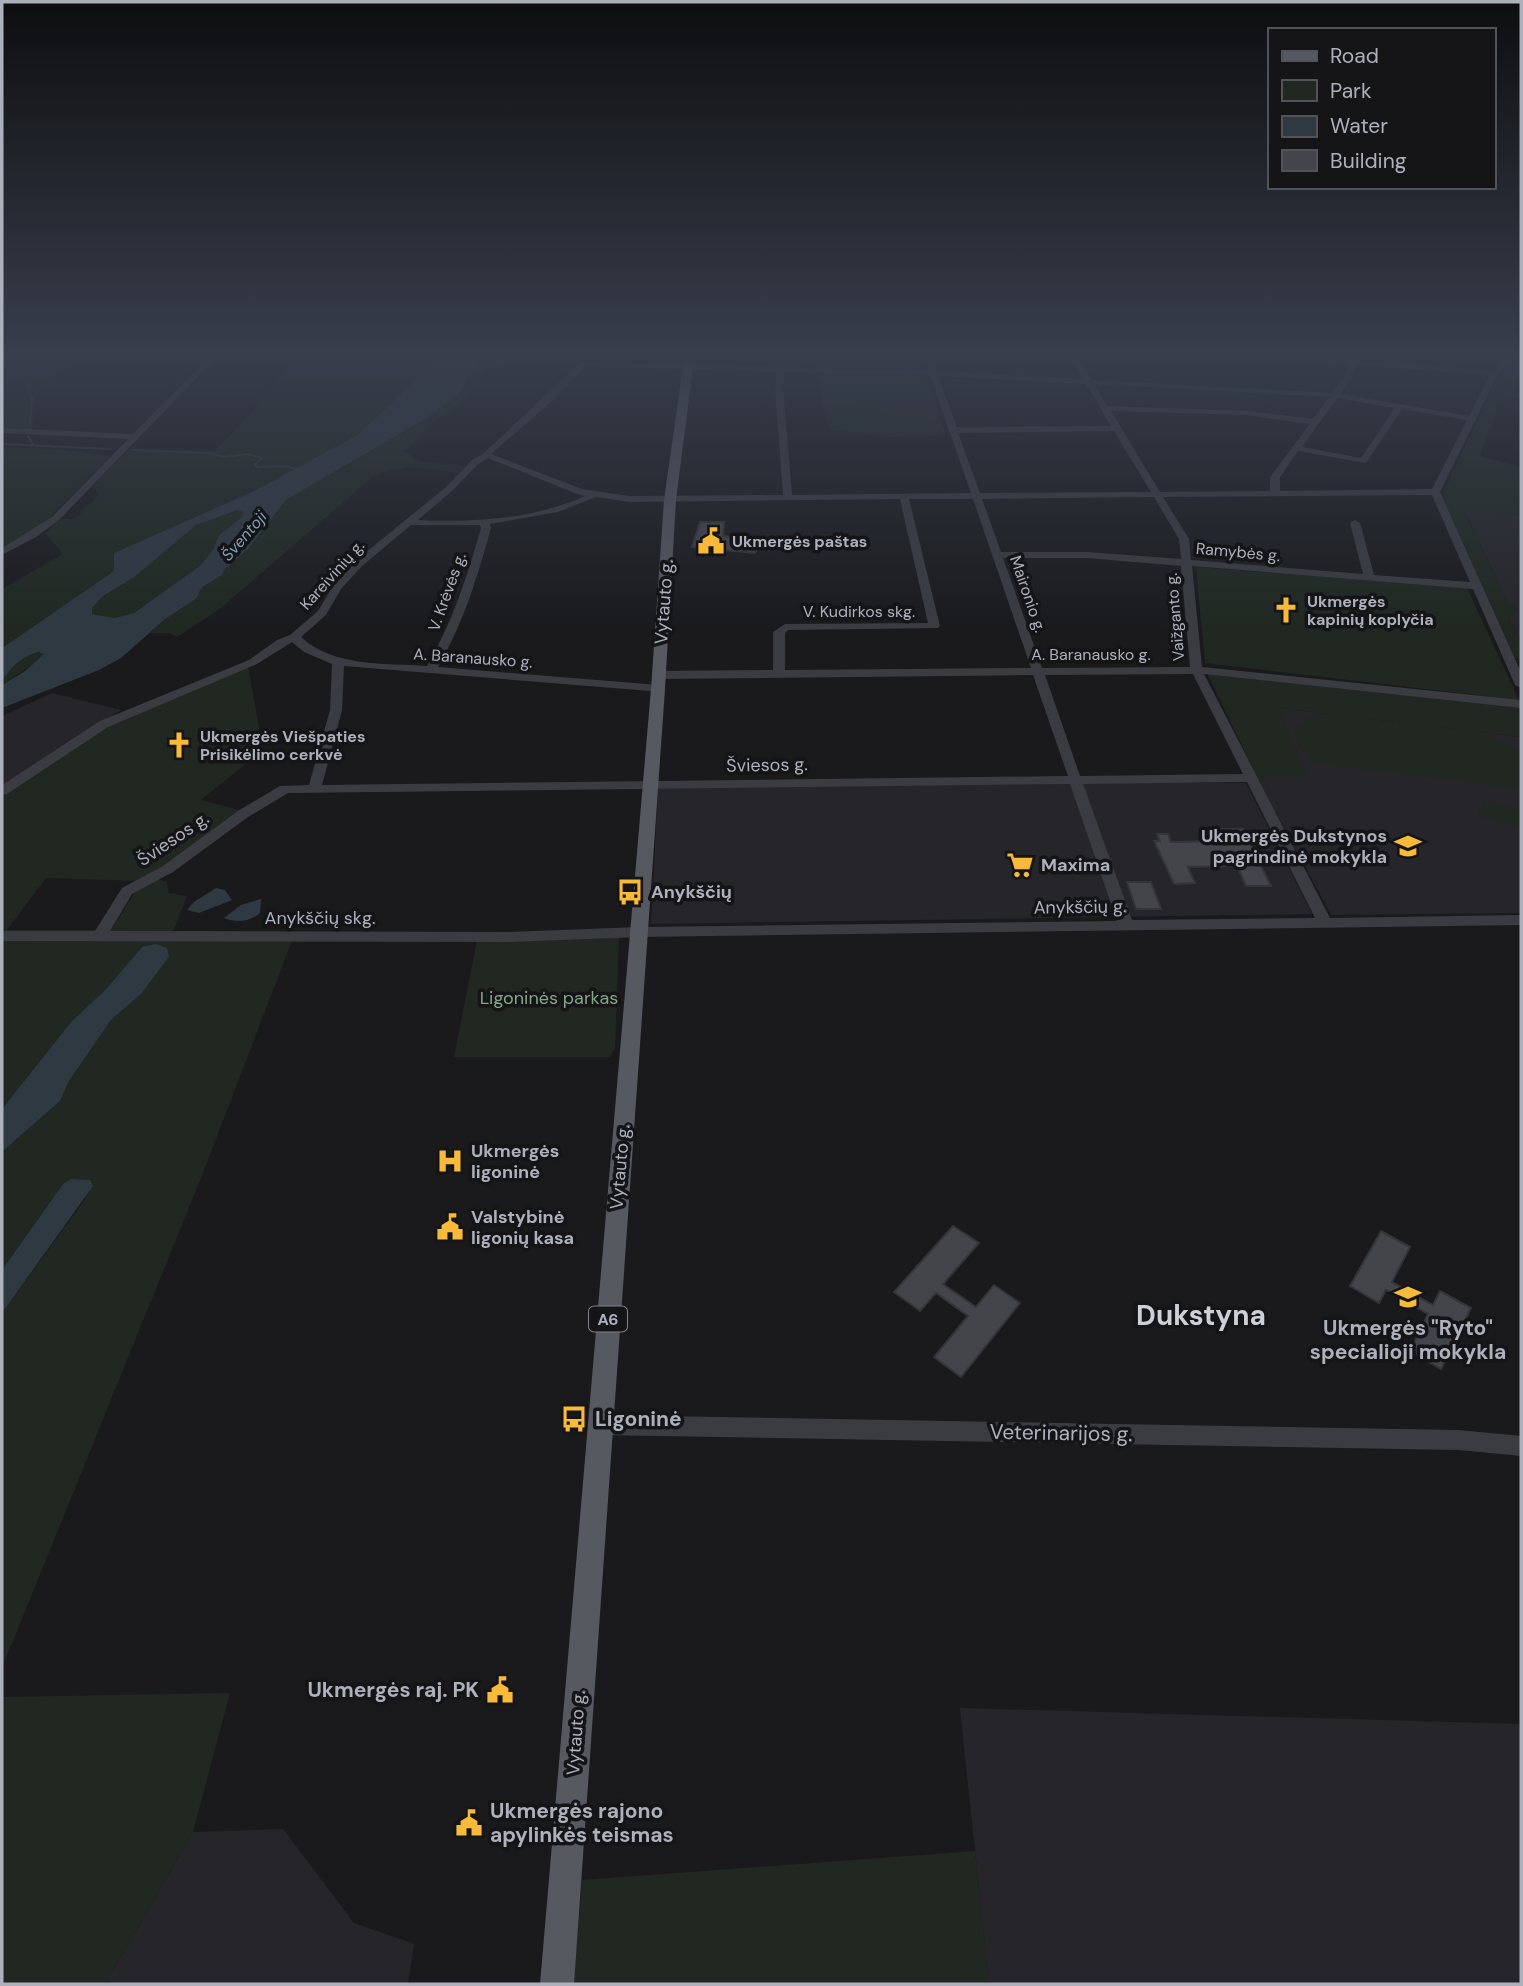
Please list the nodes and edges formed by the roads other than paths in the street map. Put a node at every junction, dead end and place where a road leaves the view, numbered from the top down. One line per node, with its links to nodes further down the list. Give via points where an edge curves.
1 (128, 445): 23 (street, via 55,519)
2 (496, 445): 11 (street, Kareivinių g.)
3 (677, 445): 19 (main road, Vytauto g. / A6)
4 (784, 445): 18 (street)
5 (959, 445): 17 (street, Maironio g.)
6 (1128, 445): 15 (street, Vaižganto g.)
7 (1297, 445): 10 (street)
8 (1374, 445): 10 (street, via 1363,461)
9 (1460, 445): 12 (street)
10 (1295, 448): 13 (street, via 1275,477)
11 (486, 456): 14 (street); 21 (street, Kareivinių g.)
12 (1435, 492): 13 (street); 27 (street)
13 (1275, 494): 15 (street)
14 (592, 495): 19 (street); 20 (street, via 557,509)
15 (1158, 495): 17 (street); 25 (street, Vaižganto g., via 1184,539)
16 (904, 497): 17 (street); 18 (street); 33 (street, V. Kudirkos skg., via 934,626 785,627 779,632)
17 (978, 497): 24 (street, Maironio g.)
18 (788, 498): 19 (street)
19 (670, 500): 34 (main road, Vytauto g. / A6)
20 (484, 521): 21 (street); 32 (street, V. Krėvės g., via 469,588)
21 (411, 522): 28 (street, Kareivinių g., via 358,564 322,613)
22 (1355, 523): 26 (street)
23 (2, 552)
24 (998, 555): 25 (street, Ramybės g., via 1087,555); 30 (street, Maironio g.)
25 (1187, 563): 26 (street, Ramybės g.); 31 (street, Vaižganto g.)
26 (1370, 579): 27 (street, Ramybės g.)
27 (1475, 586): 35 (street)
28 (294, 637): 29 (street, A. Baranausko g., via 308,650); 43 (street, Kareivinių g., via 253,662 104,724)
29 (337, 662): 32 (street, A. Baranausko g.); 37 (street, via 336,710)
30 (1037, 670): 31 (street, A. Baranausko g.); 33 (street, A. Baranausko g.); 39 (street, Maironio g.)
31 (1196, 670): 36 (street, A. Baranausko g.); 38 (street, Vaižganto g.)
32 (430, 671): 34 (street, A. Baranausko g.)
33 (779, 673): 34 (street, A. Baranausko g.)
34 (659, 682): 40 (main road, Vytauto g. / A6)
35 (1521, 685)
36 (1521, 704)
37 (318, 771): 41 (street); 42 (street, Šviesos g.)
38 (1250, 778): 39 (street, Šviesos g.); 45 (street, Vaižganto g.)
39 (1076, 781): 40 (street, Šviesos g.); 46 (street, Maironio g.)
40 (650, 785): 41 (street, Šviesos g.); 47 (main road, Vytauto g. / A6)
41 (315, 787): 42 (street, Šviesos g.)
42 (285, 789): 49 (street, Šviesos g., via 168,869 127,891)
43 (2, 791)
44 (1521, 920): 45 (street, Anykščių g.)
45 (1325, 922): 46 (street, Anykščių g.)
46 (1126, 925): 47 (street, Anykščių g.)
47 (639, 932): 49 (street, Anykščių skg., via 509,937); 50 (main road, Vytauto g. / A6)
48 (2, 936): 49 (street, Anykščių skg.)
49 (99, 937)
50 (600, 1425): 51 (street, Veterinarijos g., via 1459,1440); 52 (main road, Vytauto g. / A6)
51 (1521, 1446)
52 (557, 1984)

